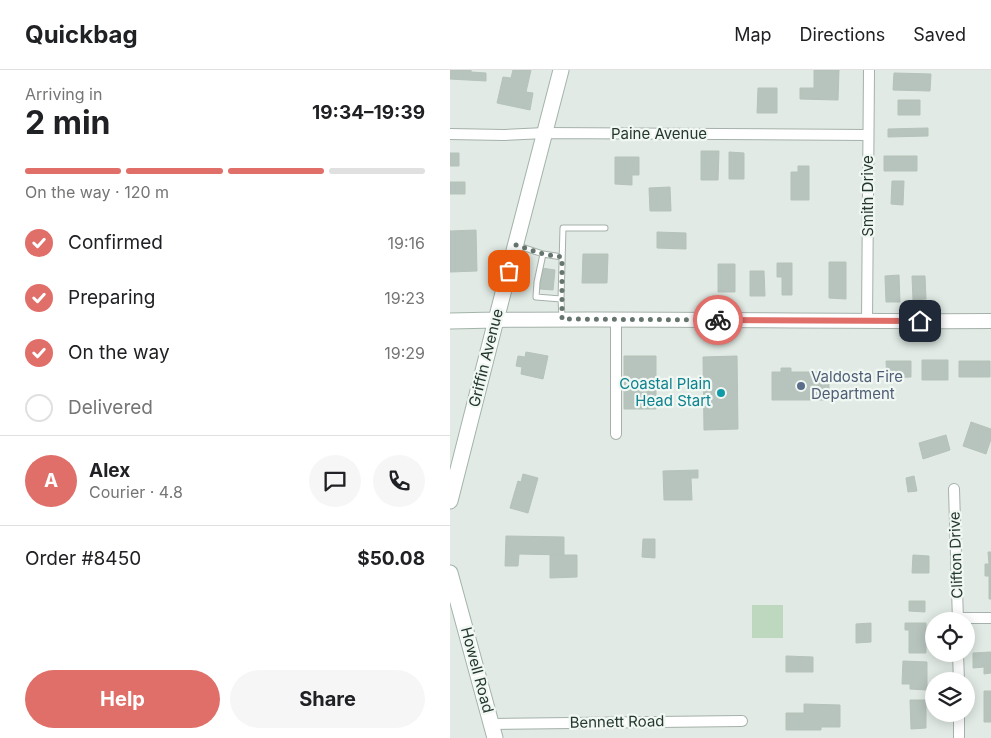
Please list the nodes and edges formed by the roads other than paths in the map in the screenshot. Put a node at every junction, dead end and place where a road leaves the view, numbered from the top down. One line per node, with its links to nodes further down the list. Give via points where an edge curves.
1 (561, 70): 3 (main road, Griffin Avenue)
2 (869, 70): 5 (street, Smith Drive)
3 (545, 133): 4 (street, Paine Avenue); 5 (street, Paine Avenue); 7 (main road, Griffin Avenue)
4 (450, 134)
5 (868, 135): 20 (street, Smith Drive)
6 (605, 228): 9 (lane, via 563,228)
7 (516, 245): 8 (lane); 17 (main road, Griffin Avenue)
8 (543, 254): 9 (lane); 14 (lane, via 536,297)
9 (562, 257): 11 (lane)
10 (554, 276): 11 (lane)
11 (562, 277): 13 (lane)
12 (554, 283): 13 (lane)
13 (562, 283): 14 (lane)
14 (562, 299): 15 (lane)
15 (562, 319): 16 (street); 17 (street)
16 (616, 319): 20 (street); 21 (street)
17 (496, 320): 18 (main road); 23 (main road, Griffin Avenue)
18 (450, 321)
19 (991, 321): 20 (street)
20 (867, 322)
21 (616, 434)
22 (954, 489): 25 (street, Clifton Drive)
23 (450, 501)
24 (450, 573): 30 (main road, Howell Road)
25 (958, 612)
26 (991, 618): 27 (street)
27 (975, 619)
28 (742, 721): 30 (street, Bennett Road)
29 (959, 722): 31 (street)
30 (493, 731)
31 (959, 738)

